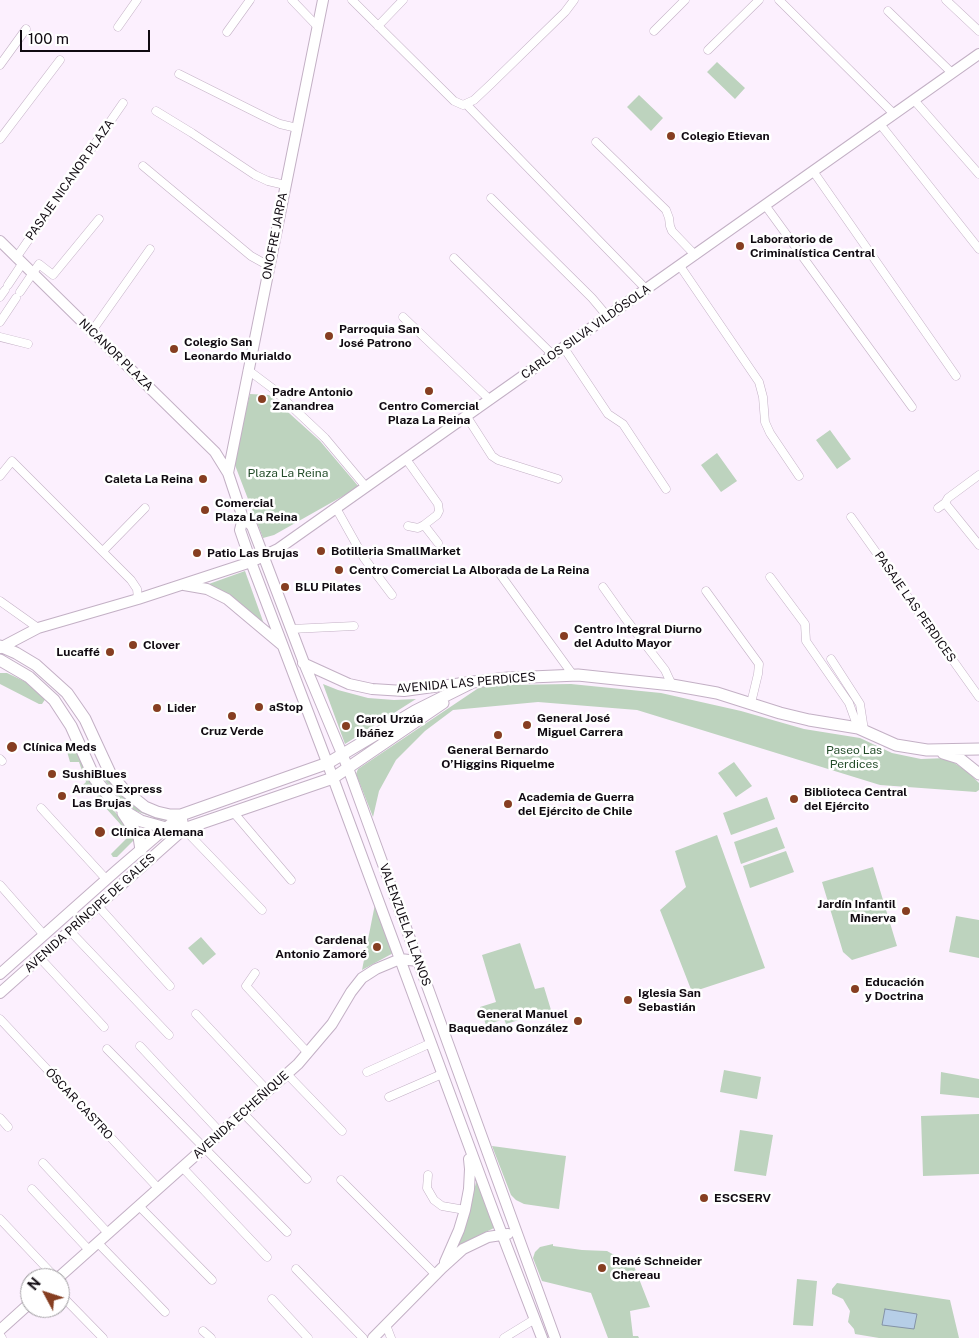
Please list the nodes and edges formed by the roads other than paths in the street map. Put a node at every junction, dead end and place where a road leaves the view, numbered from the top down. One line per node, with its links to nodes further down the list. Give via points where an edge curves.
1 (137, 0): 15 (street)
2 (250, 0): 19 (street)
3 (292, 0): 13 (street)
4 (323, 0): 13 (street, ONOFRE JARPA)
5 (352, 0): 14 (street)
6 (403, 0): 14 (street)
7 (574, 0): 28 (street, via 491,84 474,100)
8 (685, 0): 17 (street)
9 (759, 0): 20 (street)
10 (778, 0): 30 (street)
11 (946, 0): 18 (street)
12 (888, 11): 24 (street)
13 (318, 26): 32 (street, ONOFRE JARPA)
14 (378, 26): 28 (street, via 454,101)
15 (118, 27)
16 (26, 29): 23 (street)
17 (654, 31)
18 (979, 31)
19 (227, 32)
20 (708, 50)
21 (979, 54): 24 (street, CARLOS SILVA VILDÓSOLA)
22 (60, 60): 33 (street)
23 (0, 65)
24 (952, 73): 26 (street, CARLOS SILVA VILDÓSOLA)
25 (179, 74): 32 (street, via 264,117)
26 (914, 100): 30 (street, CARLOS SILVA VILDÓSOLA); 37 (street)
27 (123, 103): 47 (street, PASAJE NICANOR PLAZA)
28 (464, 104): 53 (street)
29 (156, 111): 38 (street, via 255,175)
30 (894, 114): 31 (street, CARLOS SILVA VILDÓSOLA)
31 (880, 124): 36 (street, CARLOS SILVA VILDÓSOLA); 44 (street)
32 (297, 128): 38 (street, ONOFRE JARPA)
33 (0, 139)
34 (596, 142): 45 (street, via 666,210 672,231)
35 (143, 166): 48 (street, via 251,256)
36 (813, 172): 40 (street, CARLOS SILVA VILDÓSOLA); 64 (street)
37 (979, 174)
38 (286, 185): 48 (street, ONOFRE JARPA)
39 (491, 198): 56 (street)
40 (765, 205): 45 (street, CARLOS SILVA VILDÓSOLA); 66 (street)
41 (99, 219): 51 (street)
42 (0, 241): 47 (street, NICANOR PLAZA)
43 (150, 249): 58 (street)
44 (979, 249)
45 (696, 255): 49 (street, CARLOS SILVA VILDÓSOLA)
46 (454, 258): 62 (street)
47 (19, 261): 50 (street, NICANOR PLAZA); 54 (street, PASAJE NICANOR PLAZA)
48 (269, 266): 63 (street, ONOFRE JARPA)
49 (680, 266): 53 (street, CARLOS SILVA VILDÓSOLA); 71 (street, via 759,382 765,422)
50 (32, 273): 51 (street, via 39,264); 52 (street, NICANOR PLAZA); 57 (street)
51 (53, 275): 52 (street)
52 (44, 285): 58 (street, NICANOR PLAZA)
53 (646, 289): 56 (street, CARLOS SILVA VILDÓSOLA)
54 (4, 291)
55 (403, 317): 65 (street)
56 (608, 317): 61 (street, CARLOS SILVA VILDÓSOLA)
57 (0, 322)
58 (92, 331): 69 (street, NICANOR PLAZA, via 215,452)
59 (0, 337): 60 (street)
60 (28, 344)
61 (564, 348): 62 (street, CARLOS SILVA VILDÓSOLA); 75 (street, via 608,414 623,424)
62 (553, 355): 65 (street, CARLOS SILVA VILDÓSOLA)
63 (248, 370): 69 (street, ONOFRE JARPA); 74 (street, via 326,438)
64 (956, 376)
65 (490, 400): 67 (street, CARLOS SILVA VILDÓSOLA)
66 (912, 408)
67 (467, 417): 68 (street, CARLOS SILVA VILDÓSOLA); 73 (street, via 492,456)
68 (406, 459): 74 (street, CARLOS SILVA VILDÓSOLA); 82 (street, via 439,507 437,515)
69 (228, 472): 81 (street, VALENZUELA LLANOS)
70 (0, 476): 86 (street, via 12,460)
71 (799, 476)
72 (979, 476): 76 (street)
73 (558, 479)
74 (366, 487): 78 (street, CARLOS SILVA VILDÓSOLA)
75 (666, 489)
76 (944, 503): 79 (street); 85 (street)
77 (145, 508): 86 (street)
78 (336, 508): 87 (street, CARLOS SILVA VILDÓSOLA); 94 (street, via 364,558)
79 (938, 508)
80 (851, 517): 110 (street, PASAJE LAS PERDICES)
81 (243, 518): 87 (street, VALENZUELA LLANOS, via 252,526); 88 (street, VALENZUELA LLANOS, via 240,530)
82 (424, 525): 83 (street, via 418,528); 84 (street)
83 (408, 526)
84 (438, 542)
85 (979, 546)
86 (103, 551): 95 (street, via 131,580 137,589)
87 (263, 557): 88 (street, CARLOS SILVA VILDÓSOLA); 99 (street, VALENZUELA LLANOS)
88 (251, 562): 91 (street, CARLOS SILVA VILDÓSOLA); 101 (street, VALENZUELA LLANOS)
89 (497, 570): 107 (street)
90 (770, 577): 112 (street, via 805,624 806,642 849,703)
91 (181, 585): 95 (street, CARLOS SILVA VILDÓSOLA); 101 (street, CARLOS SILVA VILDÓSOLA, via 207,589 227,599)
92 (603, 587): 109 (street, via 665,670)
93 (706, 591): 111 (street, via 759,664)
94 (392, 595)
95 (138, 599): 98 (street, CARLOS SILVA VILDÓSOLA)
96 (0, 601): 98 (street)
97 (354, 626): 99 (street)
98 (38, 628): 100 (street, CARLOS SILVA VILDÓSOLA)
99 (291, 629): 104 (street, VALENZUELA LLANOS)
100 (1, 647): 124 (main road, via 36,665 67,693 85,719 110,773 129,795 150,809)
101 (284, 647): 104 (street, AVENIDA LAS PERDICES); 116 (street, VALENZUELA LLANOS)
102 (831, 659): 112 (street, via 860,704)
103 (0, 660): 106 (main road)
104 (304, 663): 108 (street, AVENIDA LAS PERDICES, via 349,684 372,689 404,691); 115 (street, VALENZUELA LLANOS)
105 (0, 669): 106 (main road)
106 (20, 671): 121 (main road, via 58,705 95,779)
107 (573, 675): 108 (main road, AVENIDA LAS PERDICES); 109 (main road, AVENIDA LAS PERDICES)
108 (473, 682): 115 (main road, AVENIDA PRÍNCIPE DE GALES, via 415,711); 118 (main road, AVENIDA PRÍNCIPE DE GALES)
109 (672, 685): 111 (main road, AVENIDA LAS PERDICES)
110 (979, 697)
111 (751, 703): 112 (main road, AVENIDA LAS PERDICES, via 808,720)
112 (861, 729): 114 (main road, AVENIDA LAS PERDICES, via 896,745)
113 (979, 749): 114 (main road, AVENIDA LAS PERDICES); 117 (main road, via 967,760)
114 (927, 750): 117 (main road, via 952,755)
115 (343, 755): 116 (main road, AVENIDA PRÍNCIPE DE GALES); 118 (street, VALENZUELA LLANOS)
116 (328, 763): 120 (street, VALENZUELA LLANOS); 124 (main road, AVENIDA PRÍNCIPE DE GALES)
117 (969, 766): 119 (main road)
118 (348, 768): 120 (main road, AVENIDA PRÍNCIPE DE GALES); 137 (street, VALENZUELA LLANOS)
119 (979, 774)
120 (333, 778): 123 (main road, AVENIDA PRÍNCIPE DE GALES); 136 (street, VALENZUELA LLANOS)
121 (112, 800): 125 (main road, via 141,821); 127 (main road, via 136,830)
122 (41, 808): 128 (street)
123 (234, 813): 126 (main road, AVENIDA PRÍNCIPE DE GALES); 129 (street)
124 (182, 815): 125 (street, AVENIDA PRÍNCIPE DE GALES); 126 (street)
125 (166, 828): 126 (main road); 127 (street, AVENIDA PRÍNCIPE DE GALES)
126 (184, 829): 131 (street, AVENIDA PRÍNCIPE DE GALES); 132 (street)
127 (141, 850): 128 (street, AVENIDA PRÍNCIPE DE GALES)
128 (106, 879): 134 (street, AVENIDA PRÍNCIPE DE GALES)
129 (291, 880)
130 (0, 885): 134 (street)
131 (98, 906): 133 (street, AVENIDA PRÍNCIPE DE GALES); 140 (street)
132 (262, 910)
133 (70, 931): 135 (street, AVENIDA PRÍNCIPE DE GALES); 145 (street)
134 (44, 935): 139 (street, AVENIDA PRÍNCIPE DE GALES)
135 (40, 958): 141 (street, AVENIDA PRÍNCIPE DE GALES); 144 (street)
136 (400, 959): 137 (street, AVENIDA ECHEÑIQUE); 146 (street, VALENZUELA LLANOS); 149 (street, AVENIDA ECHEÑIQUE, via 362,978 332,1024)
137 (418, 961): 175 (street, VALENZUELA LLANOS)
138 (255, 973): 149 (street, via 246,986)
139 (0, 974)
140 (170, 986)
141 (0, 993)
142 (196, 1014): 153 (street)
143 (0, 1019): 168 (street, ÓSCAR CASTRO)
144 (104, 1027)
145 (169, 1035)
146 (431, 1043): 150 (street); 152 (street, VALENZUELA LLANOS)
147 (140, 1046): 160 (street)
148 (107, 1049): 161 (street)
149 (308, 1053): 151 (street, AVENIDA ECHEÑIQUE)
150 (367, 1072)
151 (287, 1074): 153 (street, AVENIDA ECHEÑIQUE); 159 (street)
152 (442, 1074): 154 (street); 158 (street, VALENZUELA LLANOS)
153 (268, 1091): 155 (street, AVENIDA ECHEÑIQUE)
154 (389, 1097)
155 (243, 1112): 160 (street, AVENIDA ECHEÑIQUE); 165 (street)
156 (0, 1118): 157 (street)
157 (8, 1127)
158 (462, 1129): 170 (street, via 470,1169); 174 (street, VALENZUELA LLANOS)
159 (342, 1131)
160 (221, 1133): 161 (street, AVENIDA ECHEÑIQUE)
161 (204, 1147): 163 (street, AVENIDA ECHEÑIQUE); 172 (street)
162 (42, 1163): 173 (street)
163 (182, 1167): 168 (street, AVENIDA ECHEÑIQUE); 178 (street)
164 (428, 1175): 170 (street, via 427,1188 434,1200 442,1206)
165 (306, 1179)
166 (341, 1180): 182 (street)
167 (32, 1188): 177 (street)
168 (158, 1188): 169 (street, AVENIDA ECHEÑIQUE)
169 (139, 1206): 173 (street, AVENIDA ECHEÑIQUE); 183 (street)
170 (465, 1210): 182 (street)
171 (0, 1219): 179 (street)
172 (287, 1232)
173 (108, 1233): 176 (street, AVENIDA ECHEÑIQUE)
174 (502, 1234): 175 (street); 182 (street, via 463,1249); 188 (street, VALENZUELA LLANOS)
175 (517, 1234): 200 (street, VALENZUELA LLANOS)
176 (98, 1243): 177 (street, AVENIDA ECHEÑIQUE); 187 (street)
177 (90, 1250): 180 (street, AVENIDA ECHEÑIQUE)
178 (267, 1257)
179 (47, 1268)
180 (69, 1268)
181 (296, 1269): 195 (street)
182 (439, 1272): 190 (street)
183 (212, 1280)
184 (272, 1299): 194 (street)
185 (70, 1304): 192 (street)
186 (20, 1310): 189 (street)
187 (165, 1312)
188 (535, 1319): 198 (street); 199 (street, VALENZUELA LLANOS)
189 (2, 1324)
190 (386, 1325): 196 (street); 197 (street)
191 (203, 1331): 193 (street)
192 (103, 1338)
193 (210, 1338)
194 (308, 1338)
195 (363, 1338)
196 (373, 1338)
197 (391, 1338)
198 (504, 1338)
199 (542, 1338)
200 (555, 1338)

